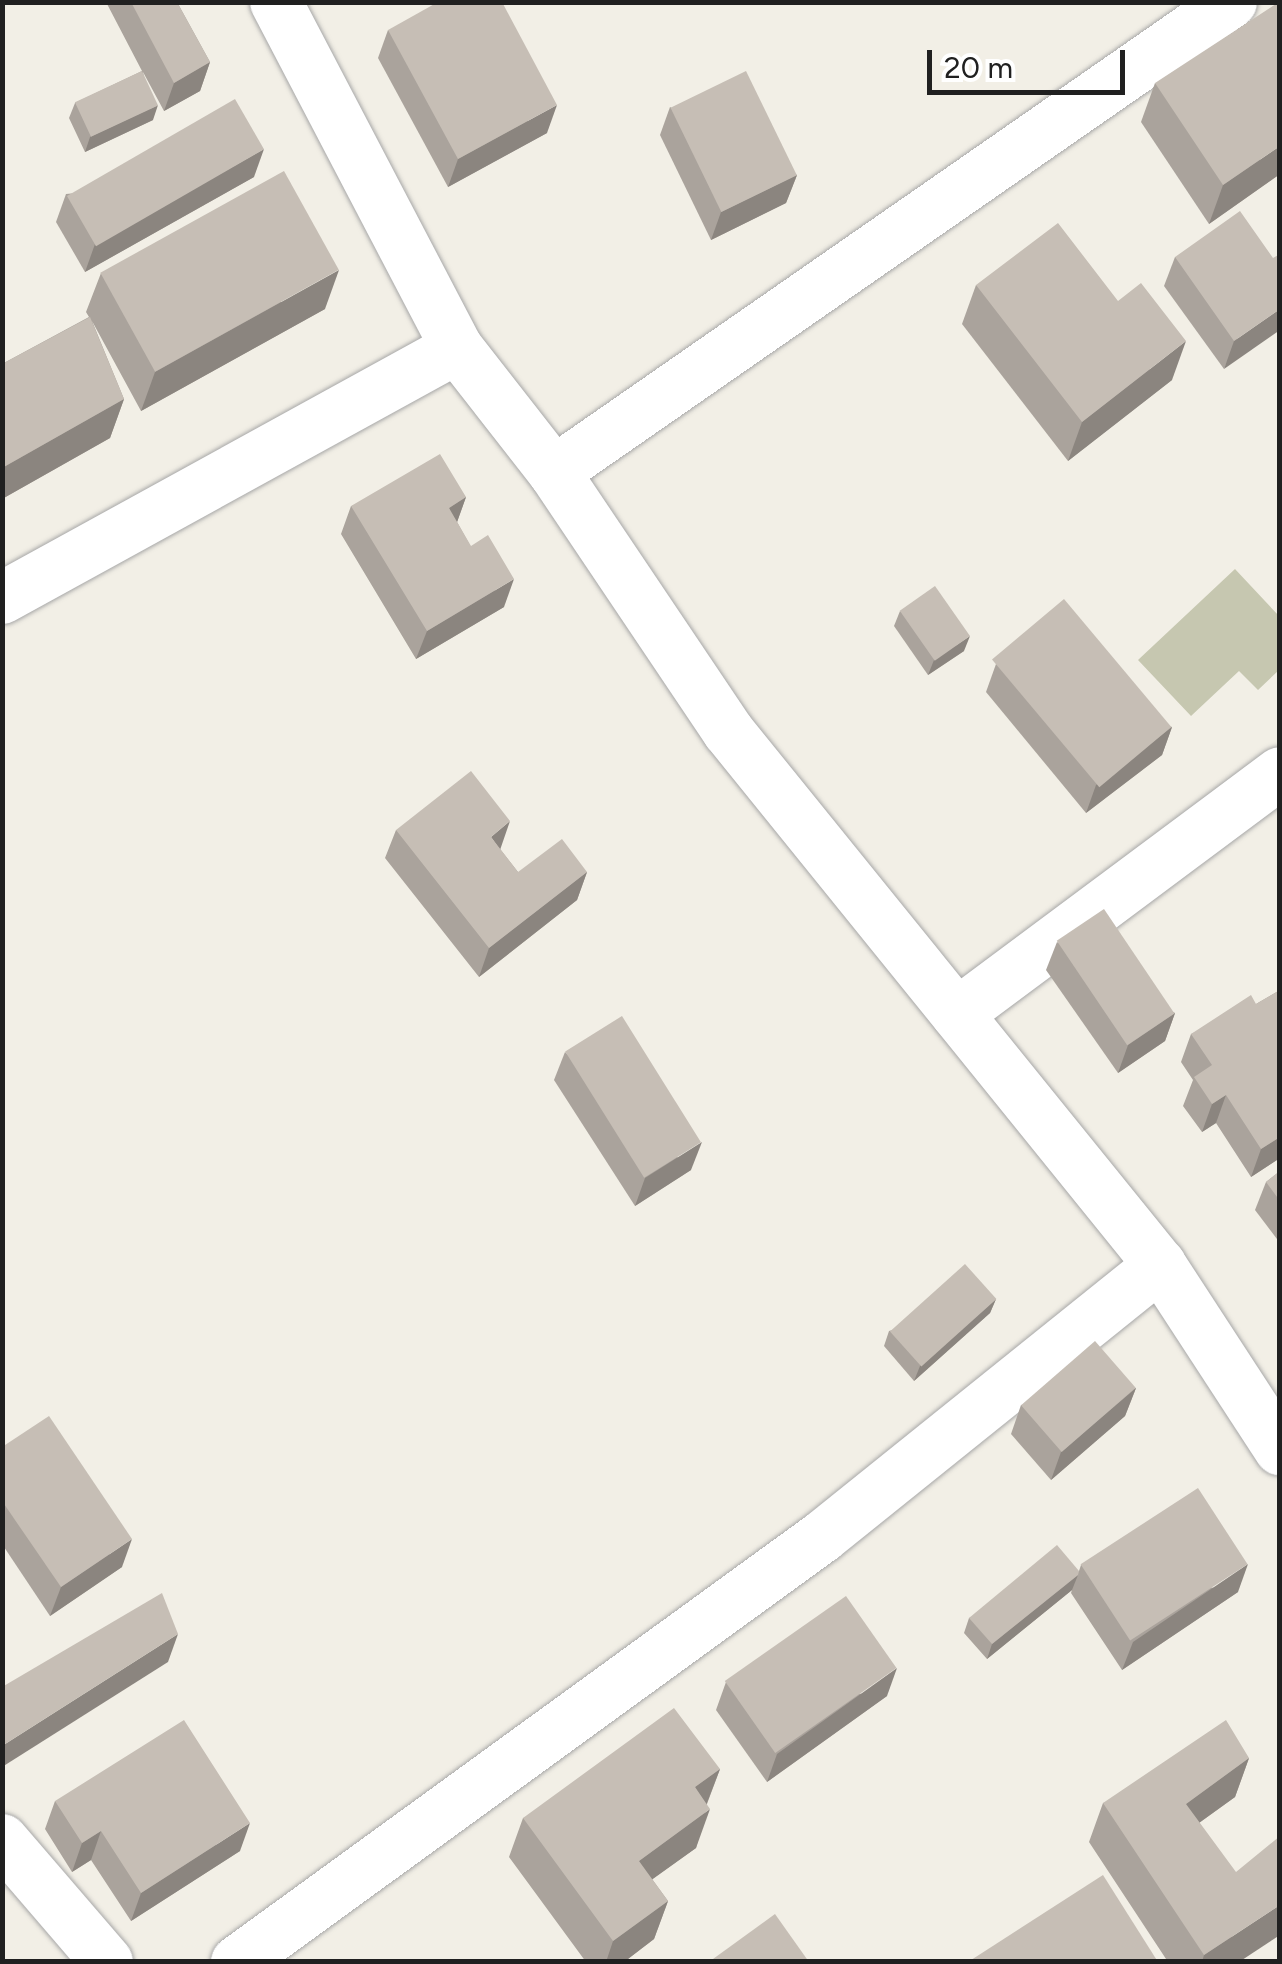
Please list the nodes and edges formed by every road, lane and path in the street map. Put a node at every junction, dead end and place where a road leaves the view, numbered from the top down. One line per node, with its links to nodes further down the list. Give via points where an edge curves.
1 (276, 2): 3 (street)
2 (1230, 2): 4 (street)
3 (456, 348): 4 (street); 5 (street)
4 (554, 472): 7 (street, via 728,731)
5 (2, 598)
6 (1280, 773): 7 (street)
7 (957, 1014): 8 (street)
8 (1160, 1265): 9 (street); 12 (street, via 822,1537)
9 (1280, 1449)
10 (2, 1840): 11 (street)
11 (107, 1962)
12 (236, 1962)

